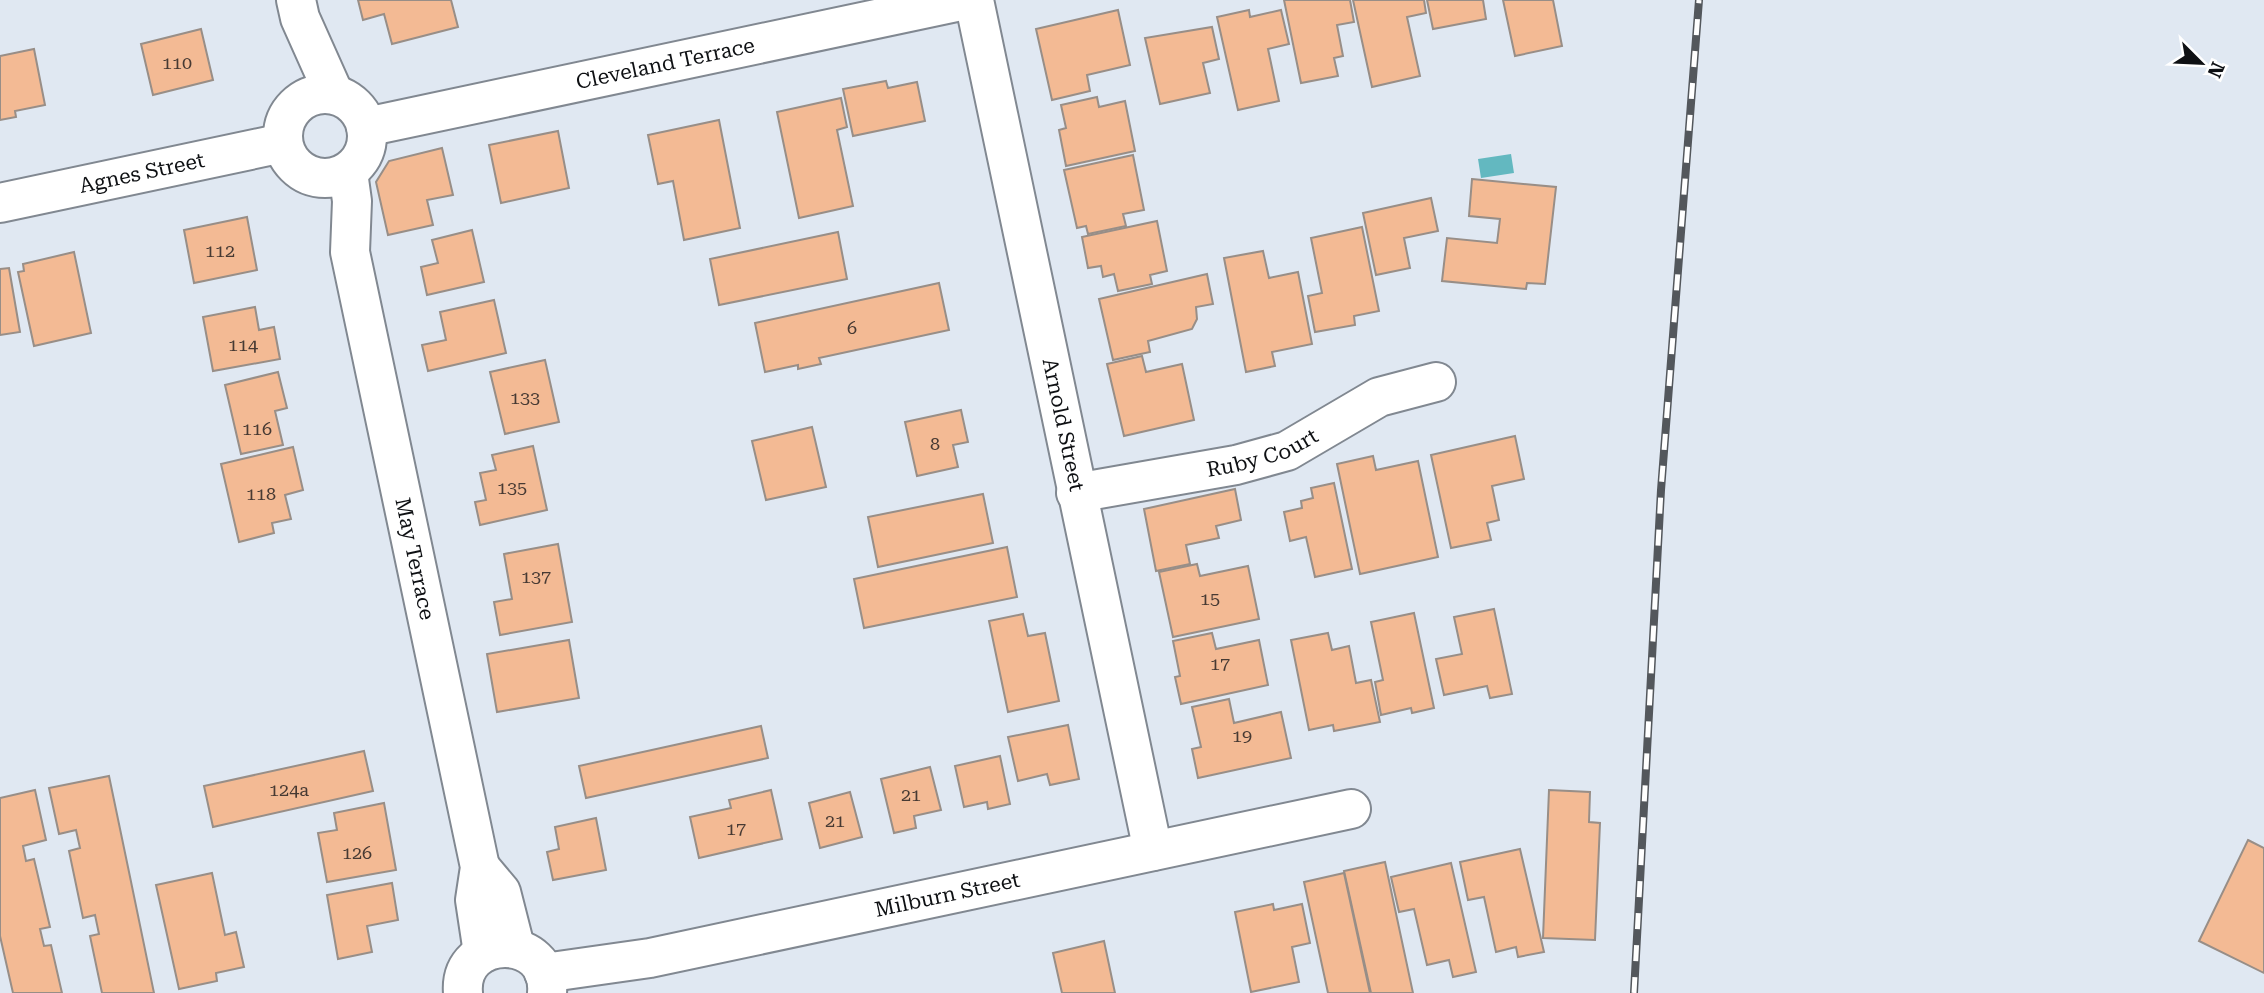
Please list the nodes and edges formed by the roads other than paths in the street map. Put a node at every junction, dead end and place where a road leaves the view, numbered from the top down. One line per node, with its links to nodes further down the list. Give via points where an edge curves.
1 (967, 0): 6 (street, Cleveland Terrace)
2 (974, 0): 11 (street, Arnold Street)
3 (298, 9): 4 (street); 5 (street)
4 (334, 94): 5 (street, via 307,98); 6 (street, via 355,106)
5 (296, 106): 7 (street, via 288,116)
6 (366, 127): 8 (street, via 364,152)
7 (283, 143): 8 (street, via 295,165); 9 (street, Agnes Street)
8 (332, 175): 14 (street, May Terrace, via 327,217 350,252 480,867 475,900)
9 (0, 203)
10 (1436, 382): 11 (street, Ruby Court, via 1379,397 1287,452 1236,466)
11 (1076, 493): 13 (street, Arnold Street)
12 (1351, 809): 13 (street, Milburn Street)
13 (1153, 851): 15 (street, Milburn Street)
14 (499, 950): 15 (street, via 538,961); 16 (street, via 472,962)
15 (545, 983)
16 (463, 993)

